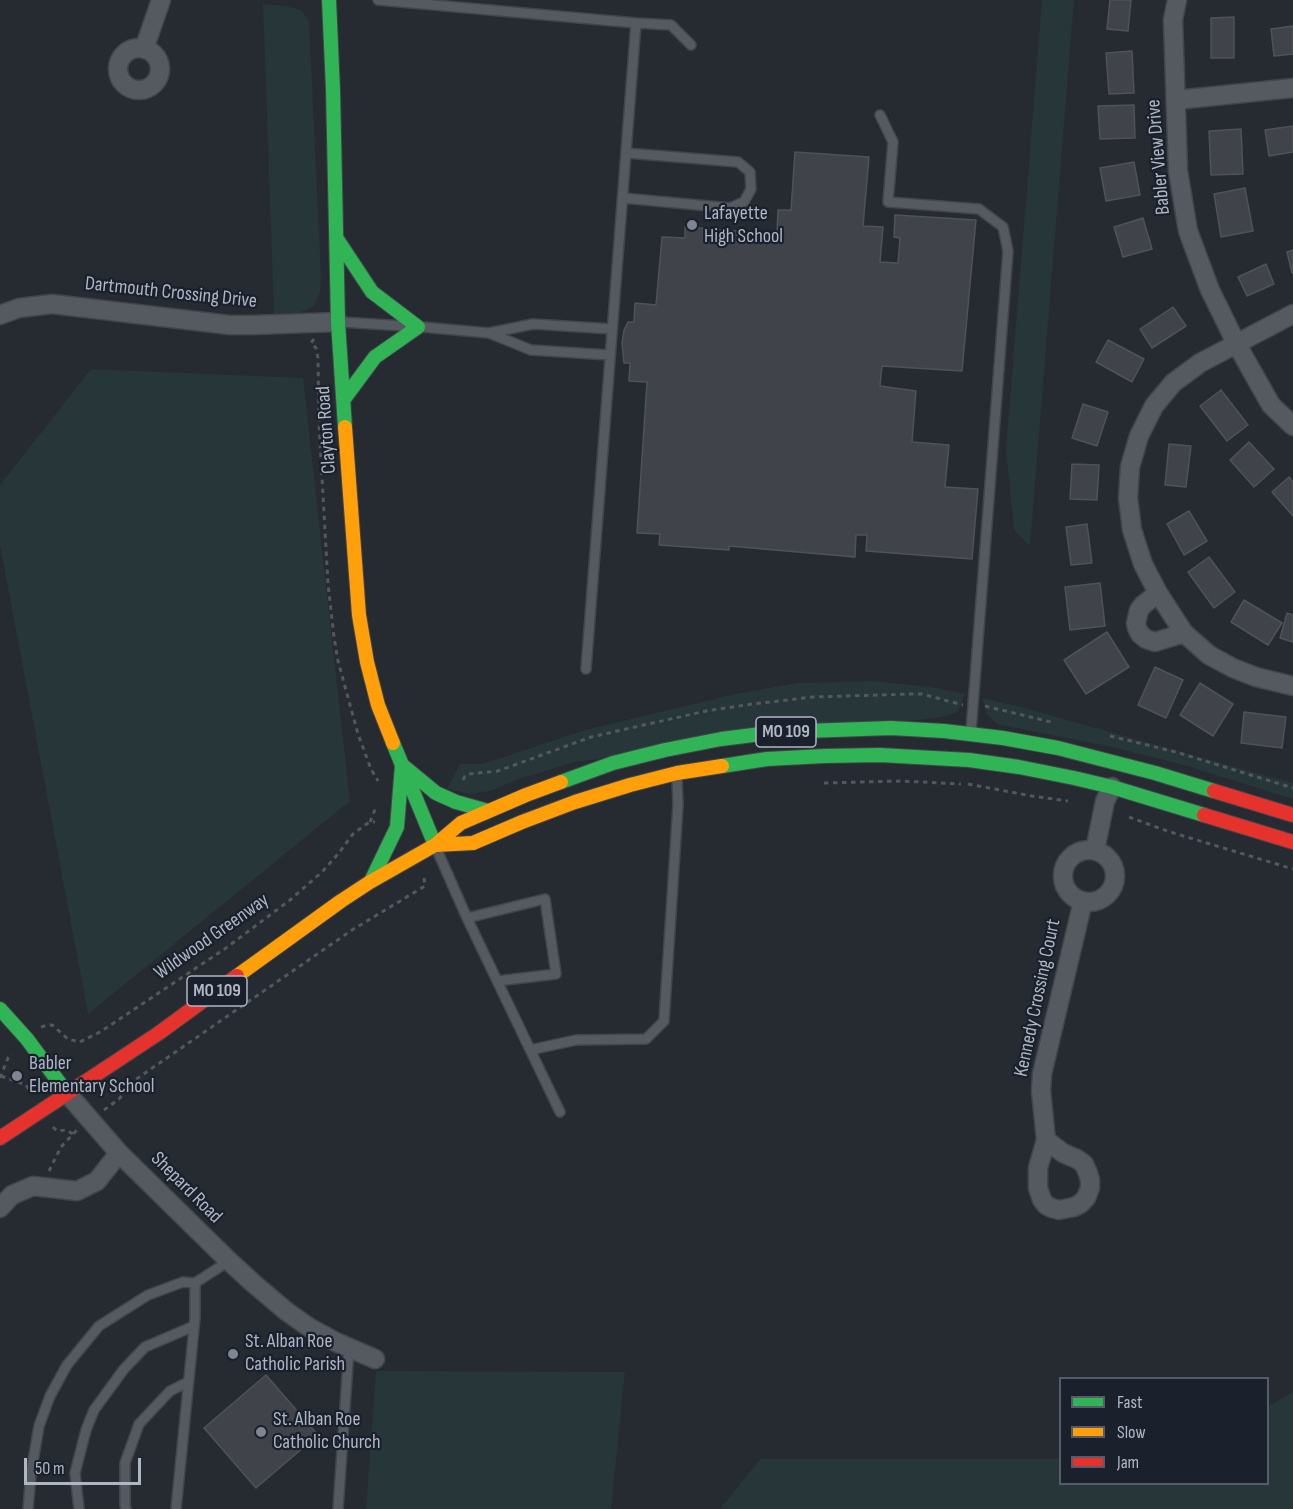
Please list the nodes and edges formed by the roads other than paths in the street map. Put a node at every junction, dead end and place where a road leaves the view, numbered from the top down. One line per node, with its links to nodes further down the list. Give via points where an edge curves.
1 (161, 0): 7 (street)
2 (329, 0): 13 (main road, Clayton Road)
3 (378, 0): 5 (lane)
4 (1177, 0): 9 (street, Babler View Drive, via 1173,20)
5 (636, 23): 6 (lane, via 671,25); 11 (lane)
6 (691, 45)
7 (144, 49)
8 (1293, 88): 9 (street)
9 (1176, 100): 20 (street, Babler View Drive, via 1178,171 1188,231 1210,290)
10 (880, 115): 28 (lane, via 893,142 888,202 979,209 1003,227 1008,251)
11 (626, 153): 12 (lane); 12 (lane, via 738,162 750,172 751,189 744,202 730,208)
12 (623, 198): 18 (lane)
13 (336, 238): 16 (main road, Clayton Road); 17 (main road, via 372,292)
14 (1293, 314): 20 (street)
15 (0, 315): 16 (street, Dartmouth Crossing Drive, via 52,303 230,325)
16 (338, 322): 17 (lane); 22 (main road, Clayton Road)
17 (418, 327): 19 (lane); 22 (main road, via 375,357)
18 (612, 329): 19 (lane, via 533,324); 21 (lane)
19 (489, 333): 21 (lane, via 531,350)
20 (1236, 343): 23 (street, Babler View Drive, via 1271,405); 24 (street, via 1173,383 1154,406 1139,436 1130,467 1128,498 1132,530)
21 (609, 356): 26 (lane)
22 (344, 399): 29 (main road, Clayton Road, via 362,635 378,705)
23 (1293, 426)
24 (1158, 593): 25 (street); 25 (street, via 1139,610 1140,634 1155,642)
25 (1184, 633): 27 (street, via 1209,655 1233,668)
26 (586, 669)
27 (1293, 686)
28 (970, 747): 30 (main road, MO 109, via 1058,748); 31 (main road, MO 109, via 930,757 880,754 767,759); 32 (main road, MO 109, via 1019,768); 33 (main road, MO 109, via 891,728 777,732 665,750 613,763)
29 (402, 765): 33 (main road, via 436,793); 36 (main road, Clayton Road); 38 (main road, via 397,827)
30 (1155, 772): 32 (main road); 34 (main road, MO 109)
31 (677, 773): 36 (main road, MO 109, via 575,802 473,843); 43 (lane, via 664,1021 646,1039 576,1040)
32 (1112, 787): 35 (main road, MO 109); 37 (street)
33 (488, 811): 36 (main road, MO 109, via 461,823)
34 (1293, 815)
35 (1293, 842)
36 (435, 845): 38 (main road, MO 109); 40 (lane)
37 (1095, 850): 39 (street, via 1077,852 1065,866 1063,879 1068,890); 39 (street, via 1113,864 1115,882 1105,897)
38 (370, 882): 44 (main road, MO 109, via 159,1033)
39 (1083, 901): 47 (street, Kennedy Crossing Court, via 1042,1074)
40 (467, 918): 41 (lane); 41 (lane, via 545,899 556,974)
41 (497, 981): 43 (lane)
42 (0, 1009): 44 (main road, Shepard Road)
43 (530, 1050): 45 (lane)
44 (67, 1093): 46 (main road, MO 109); 48 (street, Shepard Road)
45 (560, 1112)
46 (0, 1138)
47 (1046, 1140)
48 (119, 1153): 49 (street, via 97,1181 77,1191 33,1186 12,1195); 50 (street, Shepard Road)
49 (0, 1208)
50 (229, 1261): 51 (lane); 53 (street, Shepard Road, via 286,1311)
51 (195, 1283): 52 (lane); 56 (lane, via 183,1282 148,1295 99,1326 67,1365 39,1426)
52 (194, 1326): 55 (lane); 57 (lane, via 145,1347 94,1410 75,1473)
53 (349, 1348): 54 (street, Shepard Road); 60 (lane)
54 (375, 1359)
55 (188, 1382): 58 (lane, via 170,1391 139,1424 125,1463); 59 (lane)
56 (28, 1509)
57 (79, 1509)
58 (126, 1509)
59 (176, 1509)
60 (338, 1509)

